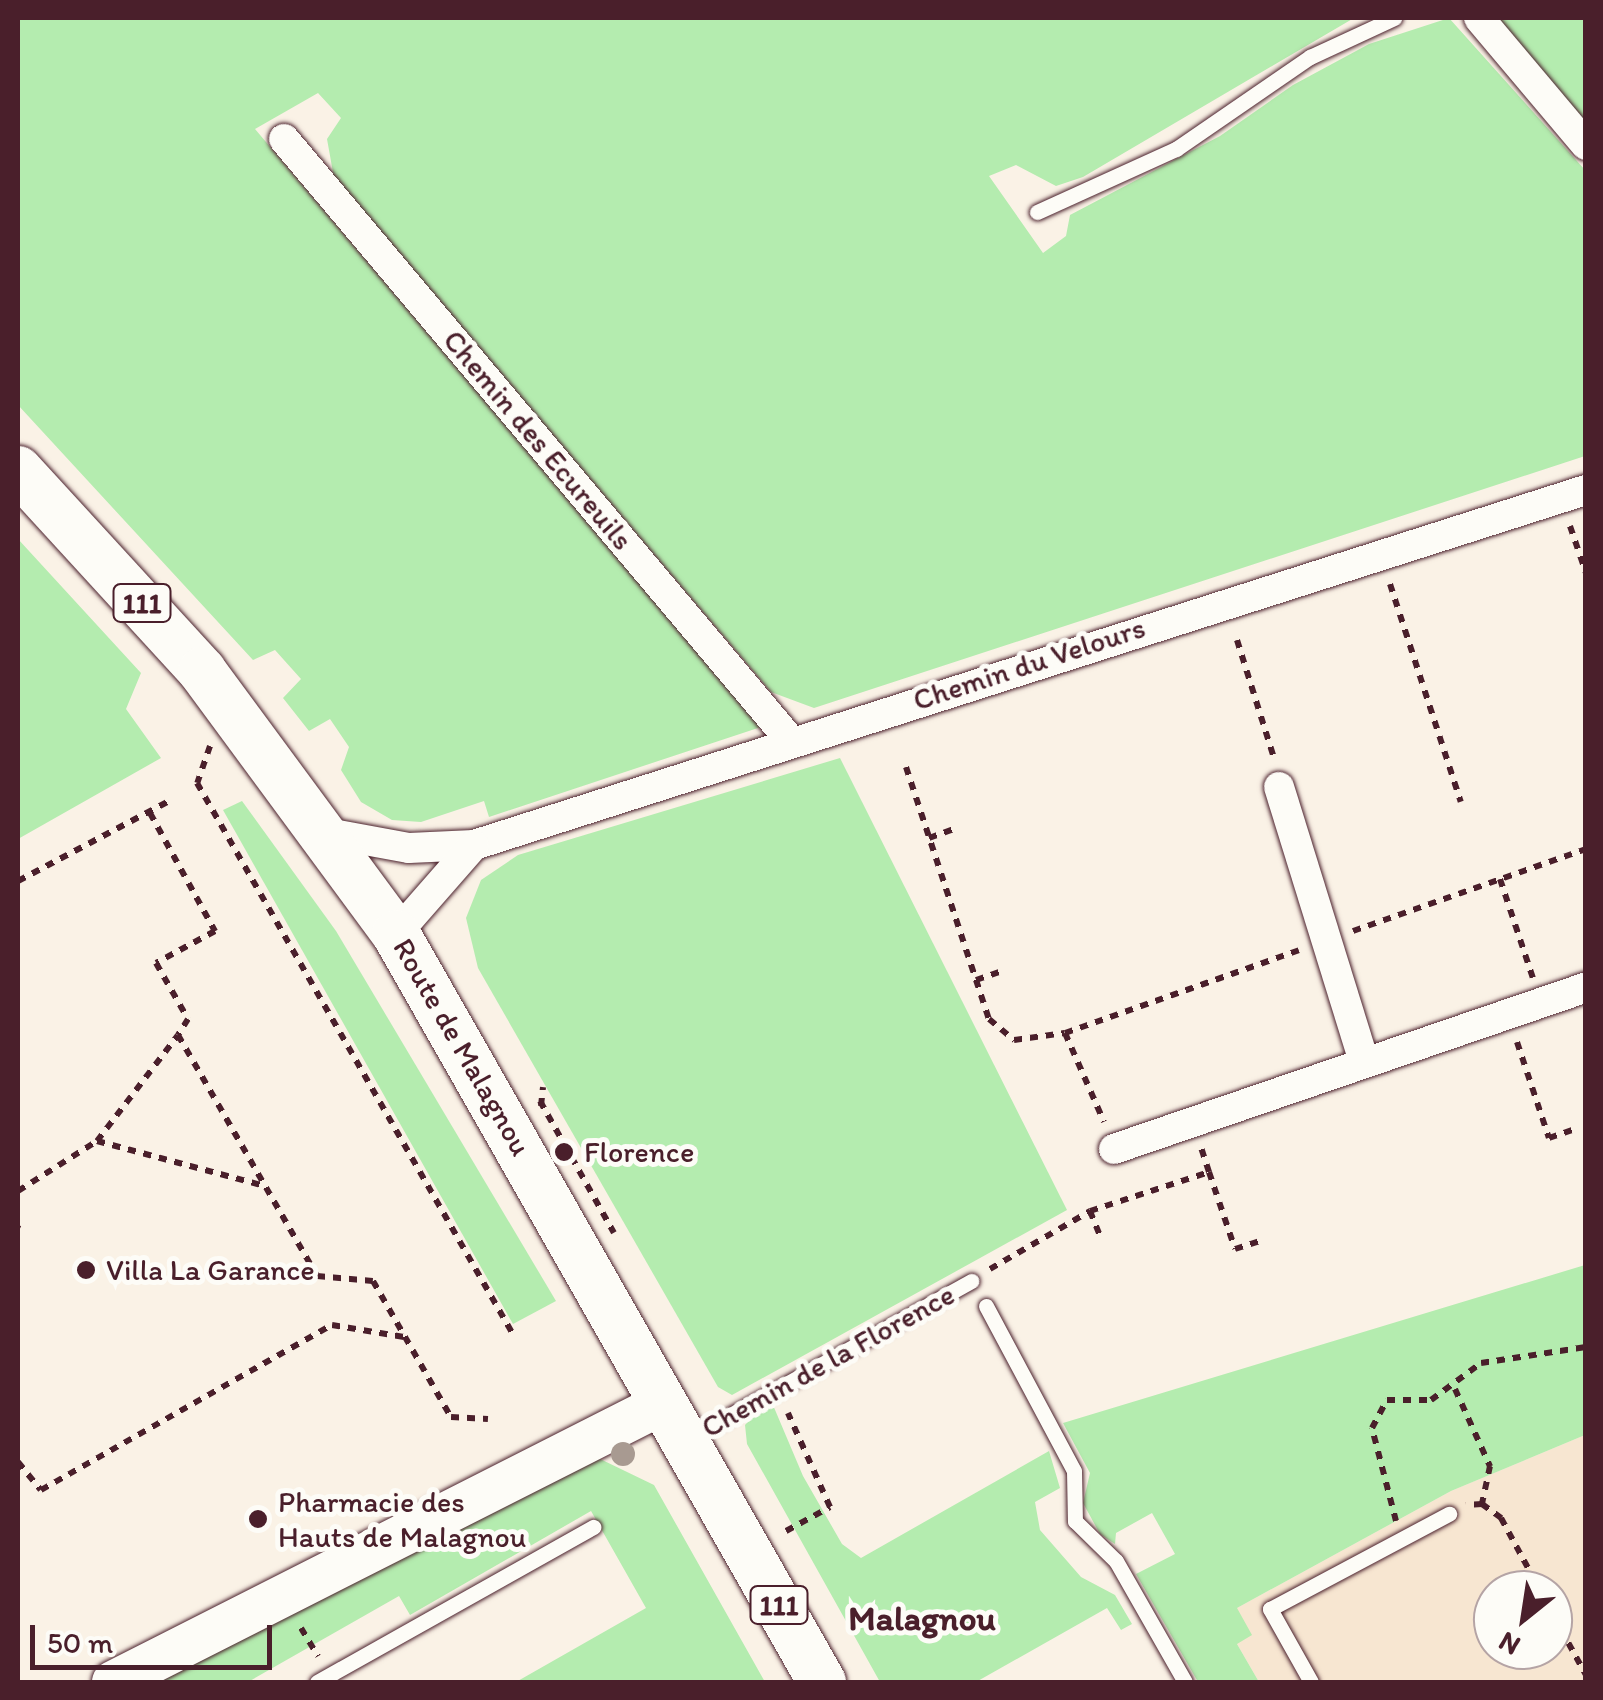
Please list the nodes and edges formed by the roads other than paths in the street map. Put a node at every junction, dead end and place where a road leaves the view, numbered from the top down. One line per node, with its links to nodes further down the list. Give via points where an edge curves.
1 (1394, 18): 5 (lane, via 1310,57 1176,148)
2 (1479, 18): 4 (street)
3 (284, 139): 8 (street, Chemin des Ecureuils)
4 (1586, 146)
5 (1038, 212)
6 (18, 470): 10 (main road, Route de Malagnou / 111, via 202,671)
7 (1586, 490): 8 (street, Chemin du Velours)
8 (791, 741): 11 (street, Chemin du Velours)
9 (1279, 787): 14 (street)
10 (327, 833): 11 (street, Chemin du Velours, via 409,848); 12 (main road, Route de Malagnou / 111)
11 (474, 845): 12 (street)
12 (396, 934): 18 (main road, Route de Malagnou / 111)
13 (1586, 988): 14 (street)
14 (1364, 1062): 15 (street)
15 (1114, 1149)
16 (972, 1281): 18 (lane, Chemin de la Florence)
17 (986, 1306): 24 (lane, via 1074,1470 1076,1521 1116,1561)
18 (674, 1422): 22 (street); 23 (main road, Route de Malagnou / 111)
19 (1449, 1514): 25 (lane, via 1270,1609)
20 (593, 1527): 21 (lane)
21 (324, 1679)
22 (117, 1682)
23 (822, 1682)
24 (1185, 1682)
25 (1311, 1682)

